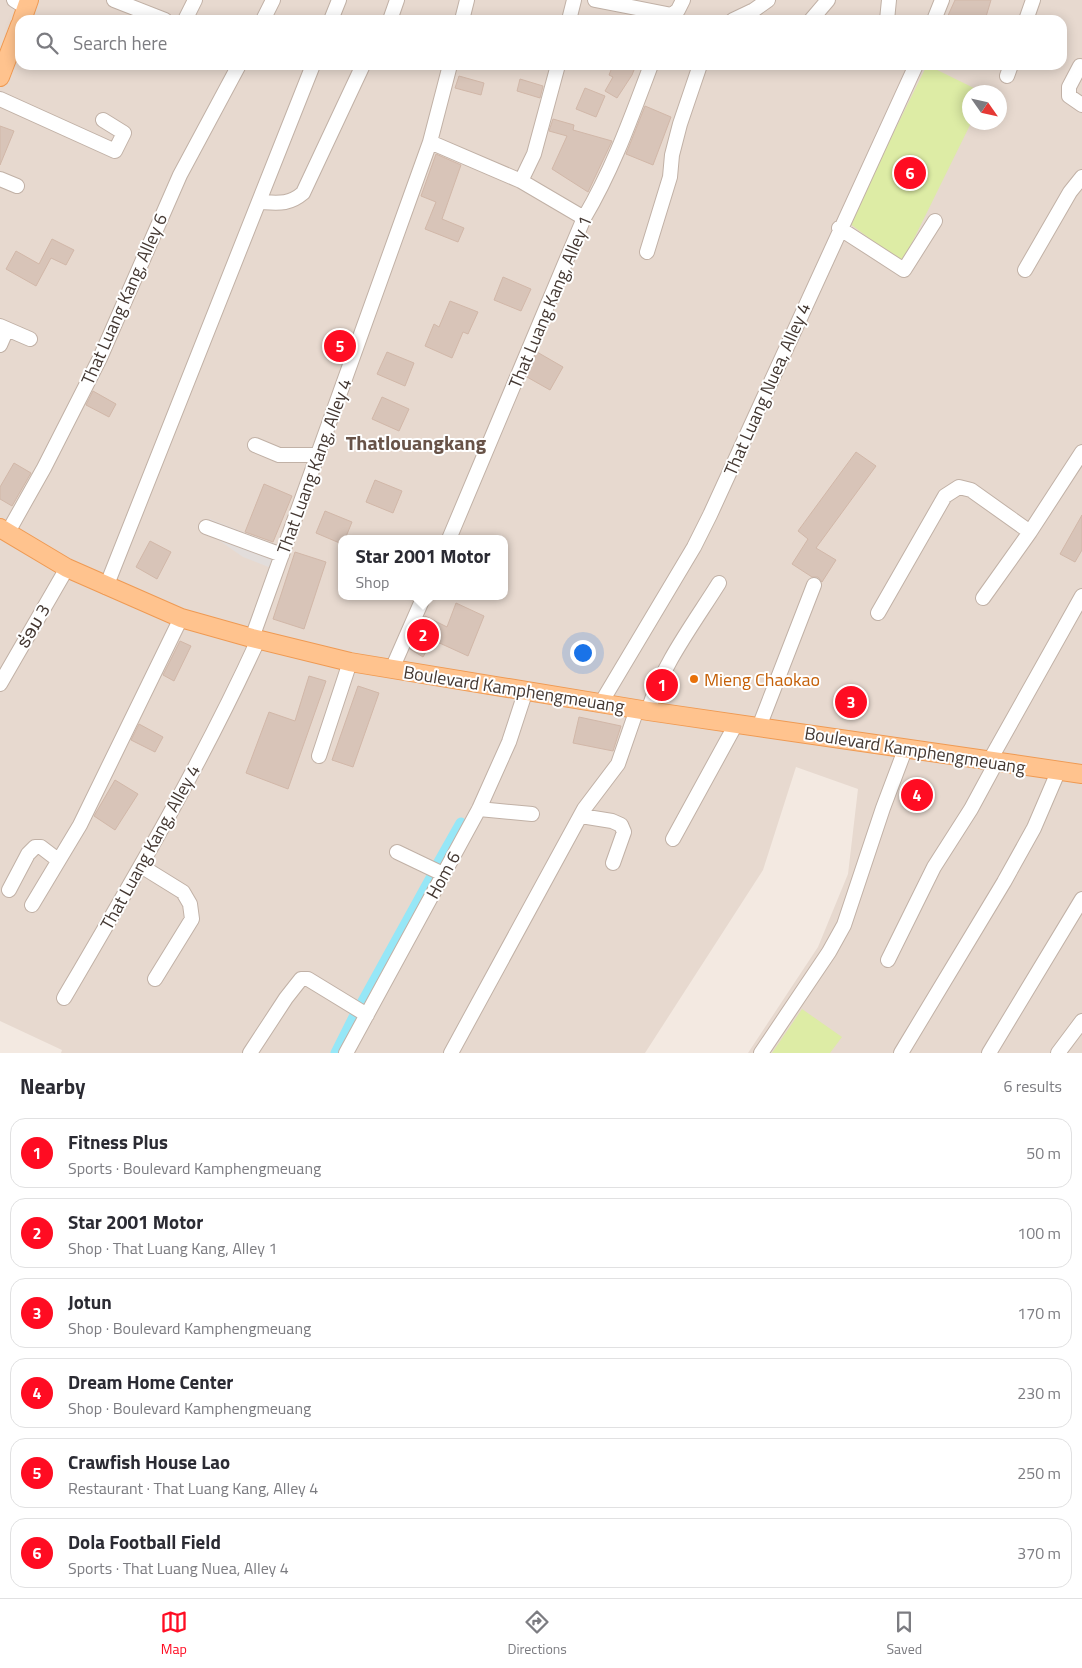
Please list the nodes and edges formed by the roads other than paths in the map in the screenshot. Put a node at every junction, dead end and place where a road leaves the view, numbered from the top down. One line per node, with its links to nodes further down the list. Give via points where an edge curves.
1 (195, 0): 16 (street)
2 (273, 0): 17 (street)
3 (338, 0): 18 (street)
4 (397, 0): 19 (street)
5 (467, 0): 20 (street)
6 (574, 0): 21 (street)
7 (595, 0): 22 (street)
8 (683, 0): 23 (street)
9 (768, 0): 24 (street)
10 (828, 0): 25 (street)
11 (889, 0): 26 (street)
12 (942, 0): 27 (street)
13 (1033, 0): 28 (street)
14 (117, 1): 15 (street)
15 (153, 15)
16 (188, 15)
17 (266, 15)
18 (333, 15)
19 (392, 15)
20 (463, 15)
21 (570, 15)
22 (659, 15)
23 (671, 15)
24 (744, 15)
25 (815, 15)
26 (888, 15)
27 (936, 15)
28 (1028, 15)
29 (15, 37): 31 (main road)
30 (1080, 66): 41 (street, via 1069,87 1069,96)
31 (2, 67)
32 (236, 70): 61 (street, That Luang Kang, Alley 6, via 180,175 100,358 44,468)
33 (311, 70): 48 (street)
34 (361, 70): 48 (street, via 303,193 286,203)
35 (449, 70): 43 (street, That Luang Kang, Alley 4)
36 (557, 70): 46 (street, via 534,154)
37 (648, 70): 49 (street, That Luang Kang, Alley 1, via 622,144)
38 (698, 70): 52 (street, via 680,124 670,177)
39 (910, 70): 51 (street, That Luang Nuea, Alley 4)
40 (0, 99): 42 (street, via 115,151 124,132)
41 (1082, 105)
42 (103, 120)
43 (430, 142): 46 (street); 59 (street, That Luang Kang, Alley 4)
44 (1082, 177): 53 (street)
45 (0, 179): 47 (street)
46 (520, 181): 49 (street)
47 (17, 186)
48 (260, 202): 68 (street)
49 (584, 218): 63 (street, That Luang Kang, Alley 1)
50 (935, 221): 51 (street, via 904,270)
51 (840, 228): 79 (street, That Luang Nuea, Alley 4, via 710,516)
52 (647, 252)
53 (1025, 270)
54 (3, 327): 55 (street); 56 (street)
55 (30, 339)
56 (0, 345)
57 (255, 445): 59 (street, via 279,455)
58 (1082, 452): 62 (street)
59 (318, 455): 64 (street, That Luang Kang, Alley 4)
60 (206, 527): 64 (street)
61 (4, 530): 65 (main road, Boulevard Kamphengmeuang)
62 (1030, 532): 70 (street); 72 (street, via 971,490 958,488 944,496)
63 (452, 535)
64 (282, 554): 74 (street, That Luang Kang, Alley 4)
65 (66, 568): 68 (main road, Boulevard Kamphengmeuang); 77 (street, ຮ່ອມ 3)
66 (719, 583): 80 (street)
67 (814, 585): 82 (street)
68 (106, 587): 73 (main road, Boulevard Kamphengmeuang)
69 (1082, 596): 85 (street)
70 (983, 598)
71 (422, 600): 76 (street)
72 (878, 613)
73 (181, 618): 74 (main road, Boulevard Kamphengmeuang); 93 (street, via 80,825)
74 (255, 639): 75 (main road, Boulevard Kamphengmeuang); 95 (street, That Luang Kang, Alley 4, via 208,744)
75 (350, 662): 76 (main road, Boulevard Kamphengmeuang); 84 (street)
76 (392, 669): 78 (main road, Boulevard Kamphengmeuang)
77 (0, 684)
78 (526, 690): 79 (main road, Boulevard Kamphengmeuang); 88 (street, Hom 6, via 509,742)
79 (601, 703): 80 (main road, Boulevard Kamphengmeuang)
80 (643, 710): 81 (main road, Boulevard Kamphengmeuang); 90 (street, via 618,764 590,798)
81 (736, 724): 82 (main road, Boulevard Kamphengmeuang); 91 (street)
82 (759, 727): 83 (main road, Boulevard Kamphengmeuang)
83 (906, 747): 85 (main road, Boulevard Kamphengmeuang); 108 (street, via 844,925)
84 (319, 756)
85 (993, 761): 86 (main road, Boulevard Kamphengmeuang); 100 (street, via 971,809 934,867)
86 (1058, 772): 87 (main road, Boulevard Kamphengmeuang); 109 (street, via 1034,828)
87 (1082, 774)
88 (479, 809): 89 (street); 96 (street, Hom 6)
89 (532, 814)
90 (581, 816): 94 (street, via 621,825 624,832); 107 (street)
91 (673, 839)
92 (397, 852): 96 (street)
93 (58, 860): 97 (street, via 41,846 35,846); 99 (street)
94 (613, 863)
95 (141, 866): 101 (street, via 183,892 190,904 192,919); 102 (street, That Luang Kang, Alley 4)
96 (444, 874): 103 (street, Hom 6)
97 (10, 890)
98 (1082, 899): 110 (street)
99 (32, 905)
100 (888, 960)
101 (155, 979)
102 (64, 998)
103 (367, 1016): 105 (street, via 314,982 301,979); 106 (street, Hom 6)
104 (1082, 1020): 111 (street)
105 (250, 1053)
106 (346, 1053)
107 (451, 1053)
108 (761, 1053)
109 (901, 1053)
110 (989, 1053)
111 (1058, 1053)

